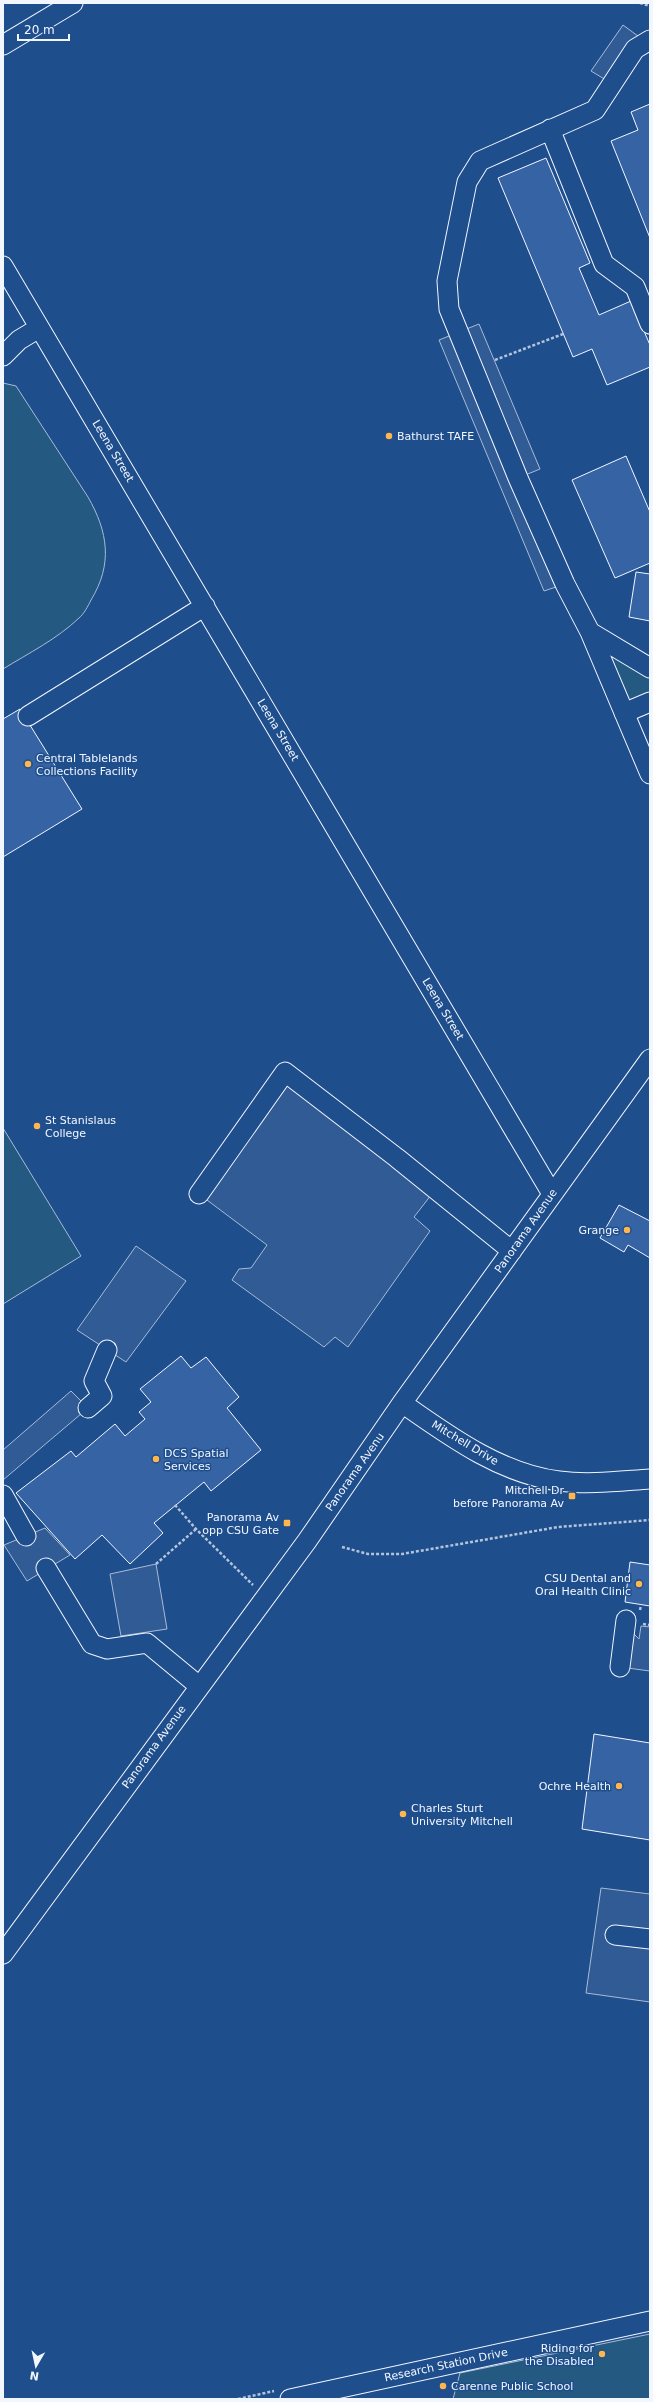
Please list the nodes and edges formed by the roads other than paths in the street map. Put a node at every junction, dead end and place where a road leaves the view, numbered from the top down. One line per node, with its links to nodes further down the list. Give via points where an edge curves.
1 (73, 3): 3 (street)
2 (650, 40): 4 (street, via 635,49 595,110)
3 (3, 45)
4 (550, 129): 6 (street, via 604,264 635,286); 10 (street, via 480,161 467,182 447,281 449,309 518,478 565,584)
5 (3, 266): 7 (street, Leena Street)
6 (650, 324)
7 (39, 328): 8 (street, via 19,340); 9 (street, Leena Street)
8 (3, 356)
9 (205, 606): 14 (street); 18 (street, Leena Street)
10 (590, 632): 11 (street); 13 (street)
11 (650, 668)
12 (650, 702): 13 (street)
13 (624, 713): 15 (street)
14 (28, 716)
15 (650, 774)
16 (650, 1059): 18 (street, Panorama Avenue)
17 (199, 1194): 19 (street, via 285,1072)
18 (552, 1194): 19 (street, Panorama Avenue)
19 (512, 1251): 21 (street, Panorama Avenue)
20 (108, 1350): 22 (street, via 94,1381 102,1396)
21 (402, 1403): 23 (street, Mitchell Drive, via 496,1463 514,1470 558,1481 591,1483); 26 (street, Panorama Avenu)
22 (88, 1408)
23 (650, 1479)
24 (3, 1495): 25 (street)
25 (26, 1536)
26 (307, 1541): 30 (street, Panorama Avenue)
27 (46, 1568): 30 (street, via 92,1644 107,1649 148,1643)
28 (626, 1620): 29 (street)
29 (620, 1667)
30 (199, 1686): 33 (street, Panorama Avenue)
31 (615, 1935): 32 (street)
32 (650, 1939)
33 (3, 1954)
34 (650, 2321): 35 (street, Research Station Drive)
35 (290, 2399)

